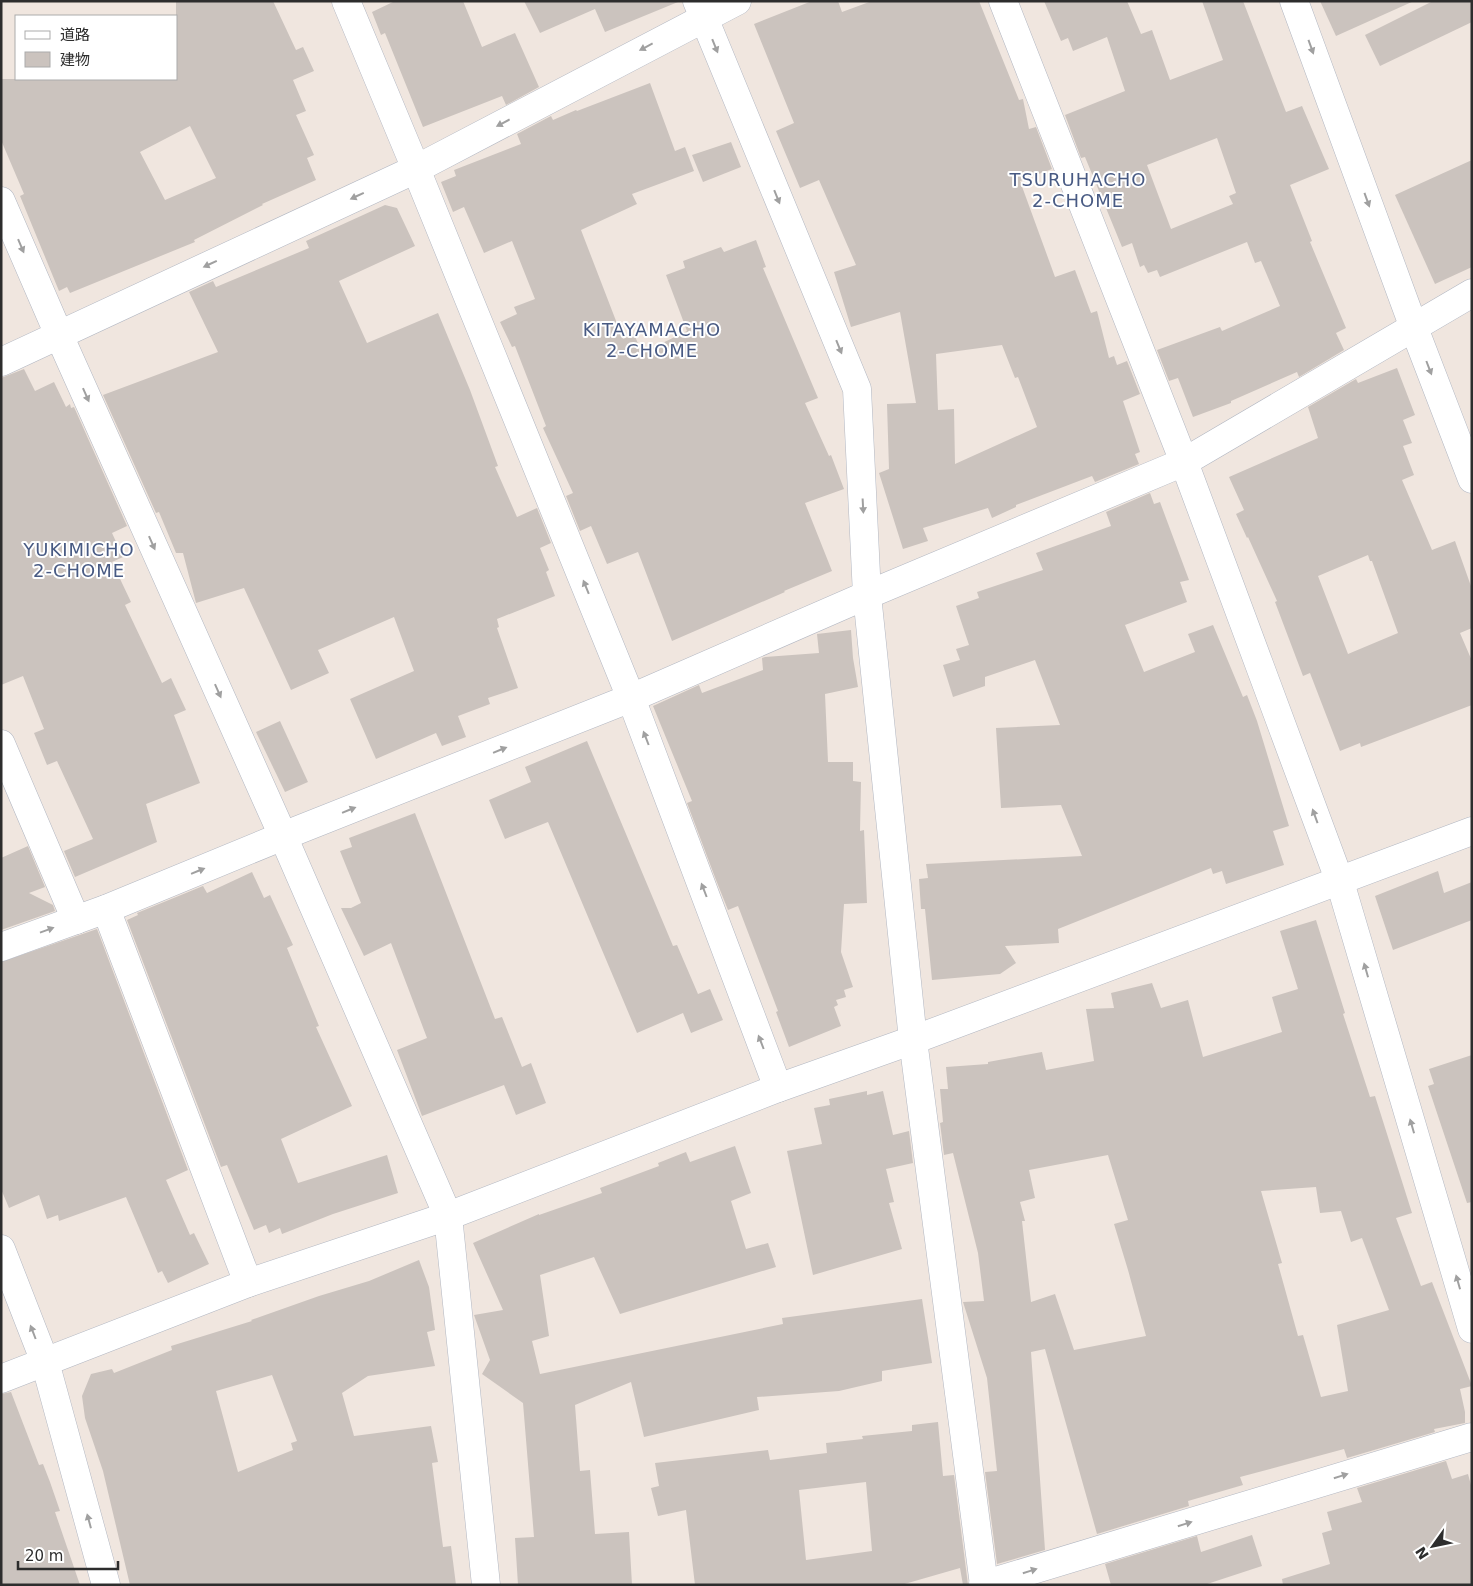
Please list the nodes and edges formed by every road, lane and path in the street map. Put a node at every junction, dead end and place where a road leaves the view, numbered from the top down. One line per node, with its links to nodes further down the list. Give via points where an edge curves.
1 (346, 1): 6 (street)
2 (736, 1): 5 (street)
3 (1003, 1): 12 (street)
4 (1294, 1): 9 (street, one-way to 9)
5 (700, 9): 6 (street, one-way to 6); 14 (street, one-way to 14, via 857,389)
6 (416, 169): 10 (street, one-way to 10); 15 (street, one-way to 6)
7 (1, 201): 10 (street, one-way to 10)
8 (1472, 293): 9 (street)
9 (1414, 328): 12 (street); 13 (street, one-way to 13)
10 (59, 334): 11 (street); 18 (street, one-way to 18)
11 (1, 362)
12 (1184, 462): 14 (street); 19 (street, one-way to 12)
13 (1472, 479)
14 (867, 595): 15 (street); 23 (street)
15 (631, 698): 18 (street, one-way to 15); 24 (street, one-way to 15)
16 (1, 744): 21 (street)
17 (1472, 831): 19 (street)
18 (283, 836): 20 (street, one-way to 18); 25 (street)
19 (1340, 882): 23 (street); 28 (street, one-way to 19)
20 (106, 909): 21 (street); 27 (street)
21 (76, 920): 22 (street, one-way to 21)
22 (1, 947)
23 (913, 1040): 24 (street); 34 (street)
24 (778, 1088): 25 (street)
25 (448, 1216): 27 (street); 33 (street)
26 (1, 1249): 29 (street, one-way to 26)
27 (248, 1282): 29 (street)
28 (1472, 1329)
29 (45, 1362): 30 (street); 32 (street, one-way to 29)
30 (1, 1379)
31 (1472, 1437): 34 (street, one-way to 31)
32 (106, 1585)
33 (486, 1585)
34 (984, 1585)

